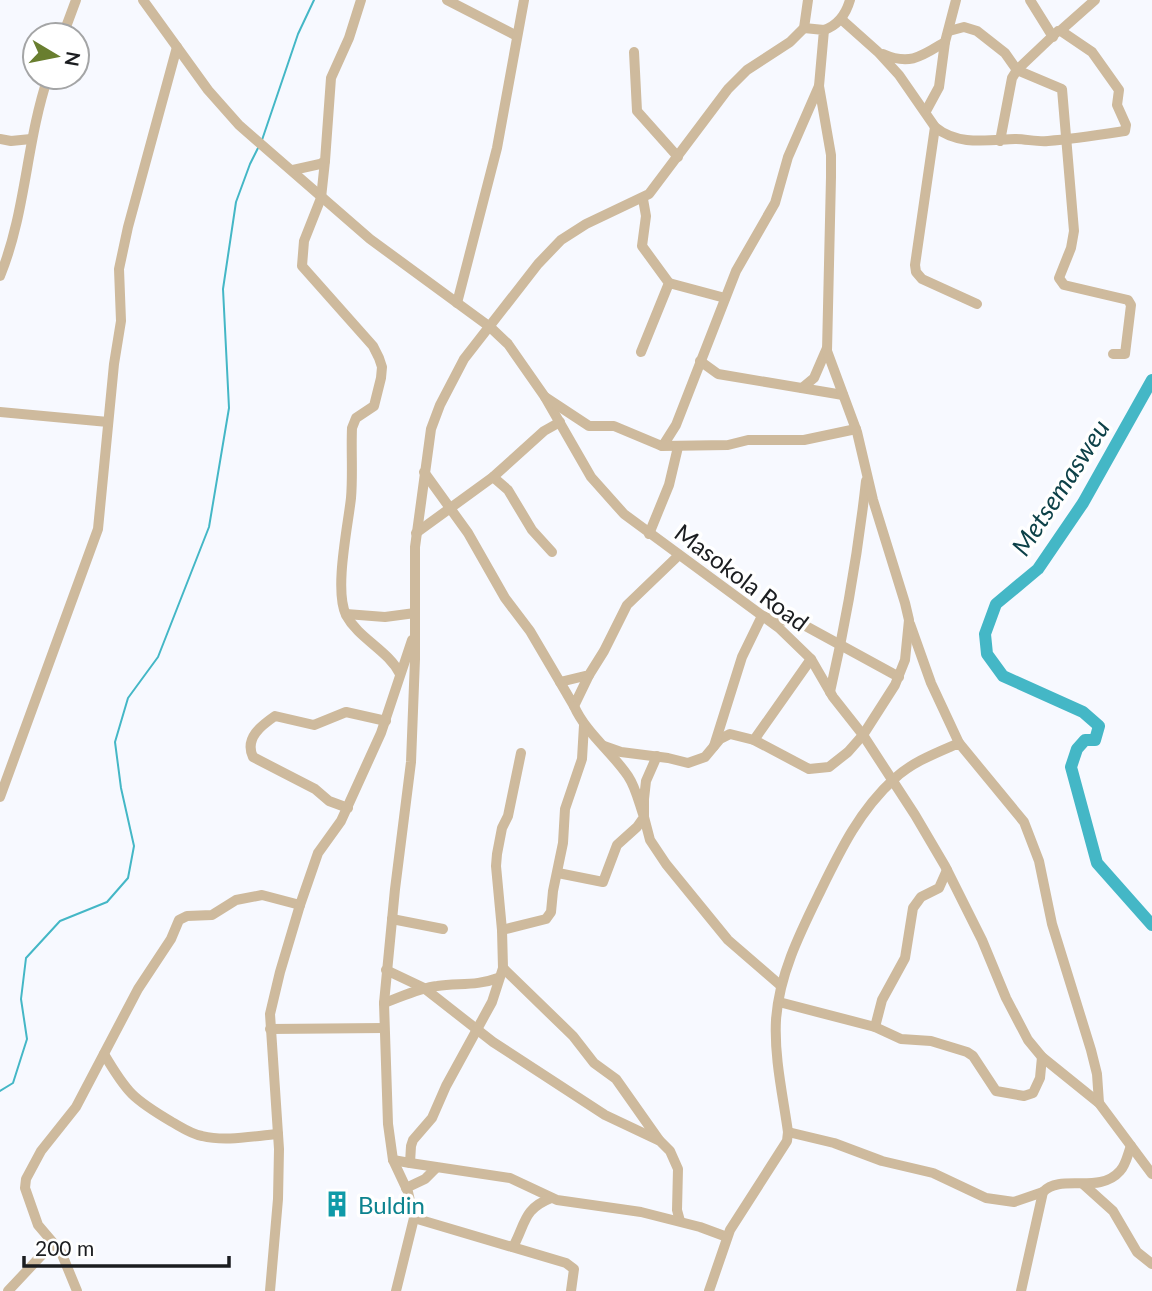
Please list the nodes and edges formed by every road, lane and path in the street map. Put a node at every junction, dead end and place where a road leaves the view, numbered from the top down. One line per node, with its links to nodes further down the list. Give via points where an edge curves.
1 (76, 0): 12 (street)
2 (143, 0): 19 (street)
3 (361, 0): 32 (street, via 331,78)
4 (447, 0): 17 (street)
5 (524, 0): 17 (street)
6 (808, 0): 13 (street)
7 (850, 0): 11 (street)
8 (956, 0): 15 (street)
9 (1030, 0): 16 (street)
10 (1095, 0): 16 (street)
11 (841, 19): 14 (street); 21 (street)
12 (68, 21)
13 (804, 28): 14 (street); 31 (street, via 728,89)
14 (824, 30): 23 (street)
15 (948, 31): 18 (street); 22 (street, via 964,27 977,31 999,47)
16 (1056, 34): 22 (street); 29 (street, via 1092,52 1119,90 1117,105 1127,126 1125,131)
17 (517, 36): 39 (street, via 497,148)
18 (945, 42): 21 (street, via 908,60); 25 (street, via 939,87)
19 (177, 47): 33 (street, Masokola Road, via 208,90 252,137); 50 (street, via 121,261 121,321)
20 (634, 52): 31 (street, via 637,111)
21 (878, 52): 25 (street)
22 (1017, 70): 29 (street, via 1062,89); 30 (street)
23 (819, 86): 38 (street, via 788,157 775,203); 42 (street, via 831,155)
24 (44, 91): 28 (street)
25 (926, 111): 26 (street)
26 (936, 127): 30 (street, via 957,138); 40 (street, via 916,272)
27 (0, 139): 28 (street)
28 (31, 139): 36 (street, via 19,211)
29 (1066, 139): 30 (street); 44 (street, via 1074,231 1059,278 1064,285 1131,304 1125,354)
30 (1000, 141)
31 (678, 157): 35 (street)
32 (325, 161): 33 (street); 34 (street)
33 (293, 170): 34 (street, Masokola Road)
34 (321, 198): 39 (street, Masokola Road); 64 (street, via 304,241 302,266 373,346 382,367 374,406 356,418 352,428 351,497 343,561)
35 (643, 199): 37 (street, via 642,246); 41 (street, via 561,240)
36 (0, 276)
37 (669, 283): 38 (street); 43 (street)
38 (724, 298): 45 (street)
39 (457, 303): 41 (street, Masokola Road)
40 (977, 304)
41 (490, 327): 48 (street, Masokola Road, via 519,357); 55 (street, via 464,359 440,405)
42 (827, 348): 46 (street, via 814,378); 47 (street)
43 (641, 352)
44 (1113, 354)
45 (700, 361): 46 (street, via 718,374); 53 (street, via 676,425)
46 (802, 388): 47 (street)
47 (843, 395): 52 (street)
48 (545, 397): 51 (street, Masokola Road); 53 (street, via 590,426 614,426)
49 (0, 412): 50 (street)
50 (108, 422): 86 (street, via 95,536)
51 (559, 422): 57 (street); 60 (street, Masokola Road, via 591,477)
52 (856, 429): 54 (street, via 804,440); 56 (street)
53 (662, 446): 54 (street)
54 (678, 447): 60 (street)
55 (424, 472): 58 (street); 59 (street)
56 (866, 473): 66 (street); 68 (street, via 859,552)
57 (493, 477): 58 (street); 61 (street, via 508,490 532,530)
58 (450, 510): 59 (street); 73 (street)
59 (416, 533): 63 (street)
60 (649, 534): 62 (street, Masokola Road)
61 (552, 552)
62 (679, 555): 65 (street, Masokola Road); 71 (street, via 627,605)
63 (415, 612): 64 (street, via 385,617); 67 (street)
64 (346, 614): 70 (street)
65 (762, 615): 68 (street, via 802,624); 69 (street, Masokola Road); 82 (street, via 742,657)
66 (909, 620): 72 (street); 80 (street)
67 (415, 633): 70 (street); 92 (street, via 411,762)
68 (841, 647): 72 (street); 74 (street)
69 (811, 659): 74 (street, Masokola Road); 79 (street)
70 (400, 674): 76 (street)
71 (589, 675): 73 (street); 75 (street)
72 (899, 677): 78 (street)
73 (560, 682): 75 (street)
74 (830, 692): 78 (street, Masokola Road)
75 (574, 706): 77 (street)
76 (386, 721): 87 (street); 87 (street, via 346,712 314,725 280,715 255,731 253,757)
77 (584, 725): 81 (street); 90 (street, via 583,753 565,809)
78 (863, 735): 79 (street, via 829,767 814,769); 85 (street, Masokola Road)
79 (754, 740): 82 (street, via 730,734)
80 (959, 743): 85 (street, via 917,762); 107 (street, via 1024,822 1091,1050)
81 (604, 746): 84 (street); 88 (street, via 634,787)
82 (713, 746): 84 (street, via 705,757 693,762)
83 (521, 753): 94 (street, via 496,854)
84 (657, 756): 88 (street, via 646,781)
85 (892, 780): 89 (street, Masokola Road); 97 (street, via 840,849)
86 (0, 797)
87 (348, 808): 91 (street, via 318,853)
88 (644, 817): 90 (street, via 617,845 603,882); 97 (street, via 650,840 666,864 728,940)
89 (947, 870): 101 (street, via 939,888 921,897 913,908 905,958 885,993); 106 (street, Masokola Road, via 1006,998)
90 (558, 873): 94 (street, via 549,916)
91 (300, 905): 103 (street, via 272,999); 105 (street, via 262,895 236,900 212,915 182,917)
92 (392, 919): 93 (street); 95 (street)
93 (443, 929)
94 (502, 929): 96 (street)
95 (386, 970): 98 (street); 100 (street)
96 (500, 973): 98 (street, via 470,985); 104 (street); 110 (street, via 616,1079)
97 (780, 985): 99 (street)
98 (424, 988): 100 (street); 104 (street)
99 (779, 1002): 101 (street); 108 (street, via 776,1037)
100 (384, 1003): 102 (street)
101 (875, 1027): 106 (street, via 901,1039 931,1041 967,1052 993,1088 1024,1096 1033,1093 1039,1082)
102 (384, 1028): 103 (street); 112 (street)
103 (270, 1029): 109 (street)
104 (477, 1030): 110 (street, via 606,1115); 113 (street, via 432,1118 413,1140)
105 (104, 1054): 109 (street, via 132,1096 197,1135); 125 (street, via 76,1107 41,1151 26,1179 34,1216)
106 (1042, 1058): 107 (street, Masokola Road)
107 (1098, 1103): 111 (street, Masokola Road)
108 (788, 1132): 118 (street, via 933,1173 986,1198 1014,1202); 124 (street, via 774,1165)
109 (278, 1134): 130 (street)
110 (660, 1141): 120 (street, via 678,1169)
111 (1131, 1146): 115 (street, Masokola Road); 116 (street, via 1121,1170 1105,1181)
112 (393, 1160): 113 (street); 117 (street)
113 (410, 1163): 114 (street)
114 (436, 1168): 117 (street); 119 (street, via 510,1178)
115 (1152, 1174)
116 (1083, 1184): 118 (street, via 1054,1184); 127 (street, via 1113,1212 1137,1252)
117 (406, 1188): 121 (street)
118 (1043, 1192): 134 (street)
119 (551, 1198): 122 (street); 126 (street, via 528,1213)
120 (677, 1206): 122 (street); 123 (street)
121 (414, 1218): 126 (street); 131 (street)
122 (666, 1218): 123 (street)
123 (680, 1222): 124 (street)
124 (727, 1237): 133 (street)
125 (53, 1243): 128 (street); 129 (street)
126 (513, 1247): 132 (street, via 571,1266)
127 (1152, 1264)
128 (8, 1291)
129 (77, 1291)
130 (270, 1291)
131 (396, 1291)
132 (571, 1291)
133 (709, 1291)
134 (1021, 1291)

